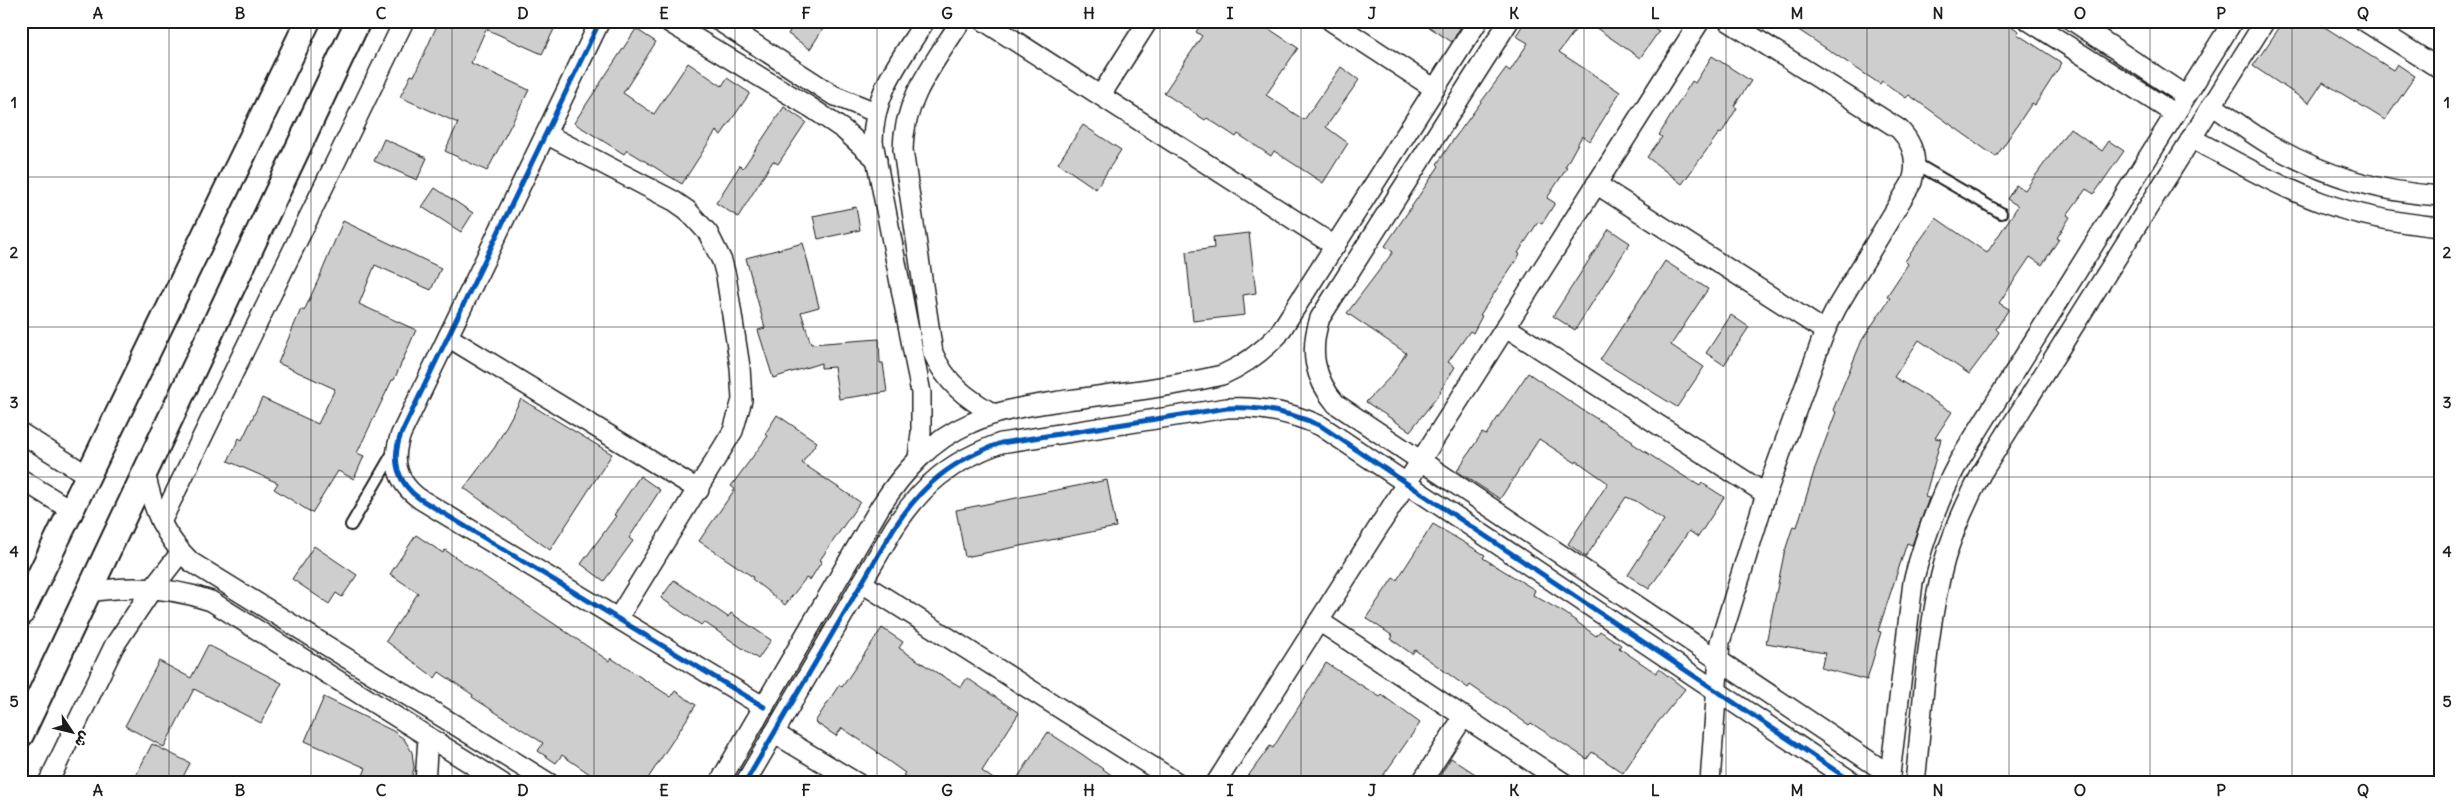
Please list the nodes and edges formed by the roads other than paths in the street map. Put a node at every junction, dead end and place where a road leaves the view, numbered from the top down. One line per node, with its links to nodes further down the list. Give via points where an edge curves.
1 (308, 21): 48 (street)
2 (358, 21): 47 (street)
3 (404, 21): 54 (street)
4 (600, 21): 30 (street)
5 (667, 21): 22 (street)
6 (719, 21): 21 (street)
7 (925, 21): 28 (street, via 885,84)
8 (961, 21): 42 (street, via 912,100 903,133 903,150 933,353 944,375 956,389)
9 (984, 21): 25 (street)
10 (1148, 21): 25 (street)
11 (1331, 21): 24 (street)
12 (1478, 21): 24 (street)
13 (1509, 21): 46 (street, via 1326,306 1315,331 1316,371 1336,404)
14 (1700, 21): 34 (street)
15 (1728, 21): 33 (street, via 1899,129 1911,144)
16 (2030, 21): 29 (street)
17 (2073, 21): 26 (street)
18 (2233, 21): 26 (street)
19 (2265, 21): 27 (street)
20 (2364, 21): 23 (street)
21 (754, 45): 22 (street); 28 (street, via 833,95)
22 (740, 65): 32 (street, via 844,130)
23 (2440, 69)
24 (1435, 89): 38 (street)
25 (1101, 96): 38 (street)
26 (2186, 96): 29 (street)
27 (2212, 105): 31 (street); 35 (street, via 2269,144 2325,172 2379,189)
28 (875, 112): 32 (street, via 873,142)
29 (2175, 114): 70 (street, via 1944,490 1921,550 1913,582)
30 (546, 134): 41 (street); 51 (street, via 674,201 698,221 716,247 726,276 742,400 733,431)
31 (2191, 138): 37 (street, via 2322,203 2375,218); 84 (street, via 1981,474 1955,528 1938,587)
32 (877, 160): 45 (street, via 920,386 922,426)
33 (1915, 163): 36 (lane); 40 (street, via 1912,182)
34 (1596, 184): 39 (street); 40 (street)
35 (2440, 196)
36 (2001, 213)
37 (2440, 226)
38 (1335, 246): 42 (street, via 1278,334 1243,366 1199,380)
39 (1506, 327): 46 (street); 52 (street)
40 (1825, 331): 52 (street)
41 (448, 337): 44 (street); 51 (street)
42 (994, 414): 45 (street, via 970,423)
43 (21, 433): 48 (street)
44 (397, 446): 55 (lane); 61 (street, via 397,469 412,493)
45 (918, 458): 65 (street, via 880,507)
46 (1421, 461): 50 (street); 63 (street)
47 (145, 472): 54 (street, via 152,506); 59 (street)
48 (88, 475): 53 (street)
49 (21, 479): 53 (street)
50 (1406, 484): 57 (street, via 1321,426 1267,408 1227,408 1028,437 974,453 928,484 909,505); 62 (street); 64 (street)
51 (699, 490): 61 (street)
52 (1766, 494): 63 (street, via 1720,642)
53 (71, 510): 60 (street)
54 (161, 522): 56 (street)
55 (351, 525)
56 (181, 552): 58 (street); 74 (street, via 218,580)
57 (862, 583): 67 (street); 78 (street)
58 (153, 588): 59 (street); 69 (street, via 192,594 210,601); 72 (street, via 110,653)
59 (90, 592): 68 (street)
60 (21, 614)
61 (618, 618): 65 (street)
62 (1319, 621): 66 (street); 79 (street)
63 (1719, 660): 64 (street); 70 (street)
64 (1717, 690): 82 (street); 83 (street)
65 (764, 707): 75 (street)
66 (1464, 716): 80 (street); 81 (street)
67 (774, 733): 76 (street); 77 (street)
68 (21, 735)
69 (428, 737): 71 (street); 73 (street)
70 (1890, 779)
71 (490, 780)
72 (48, 783)
73 (424, 783)
74 (549, 783)
75 (719, 783)
76 (745, 783)
77 (857, 783)
78 (1178, 783)
79 (1216, 783)
80 (1422, 783)
81 (1564, 783)
82 (1710, 783)
83 (1854, 783)
84 (1915, 783)

